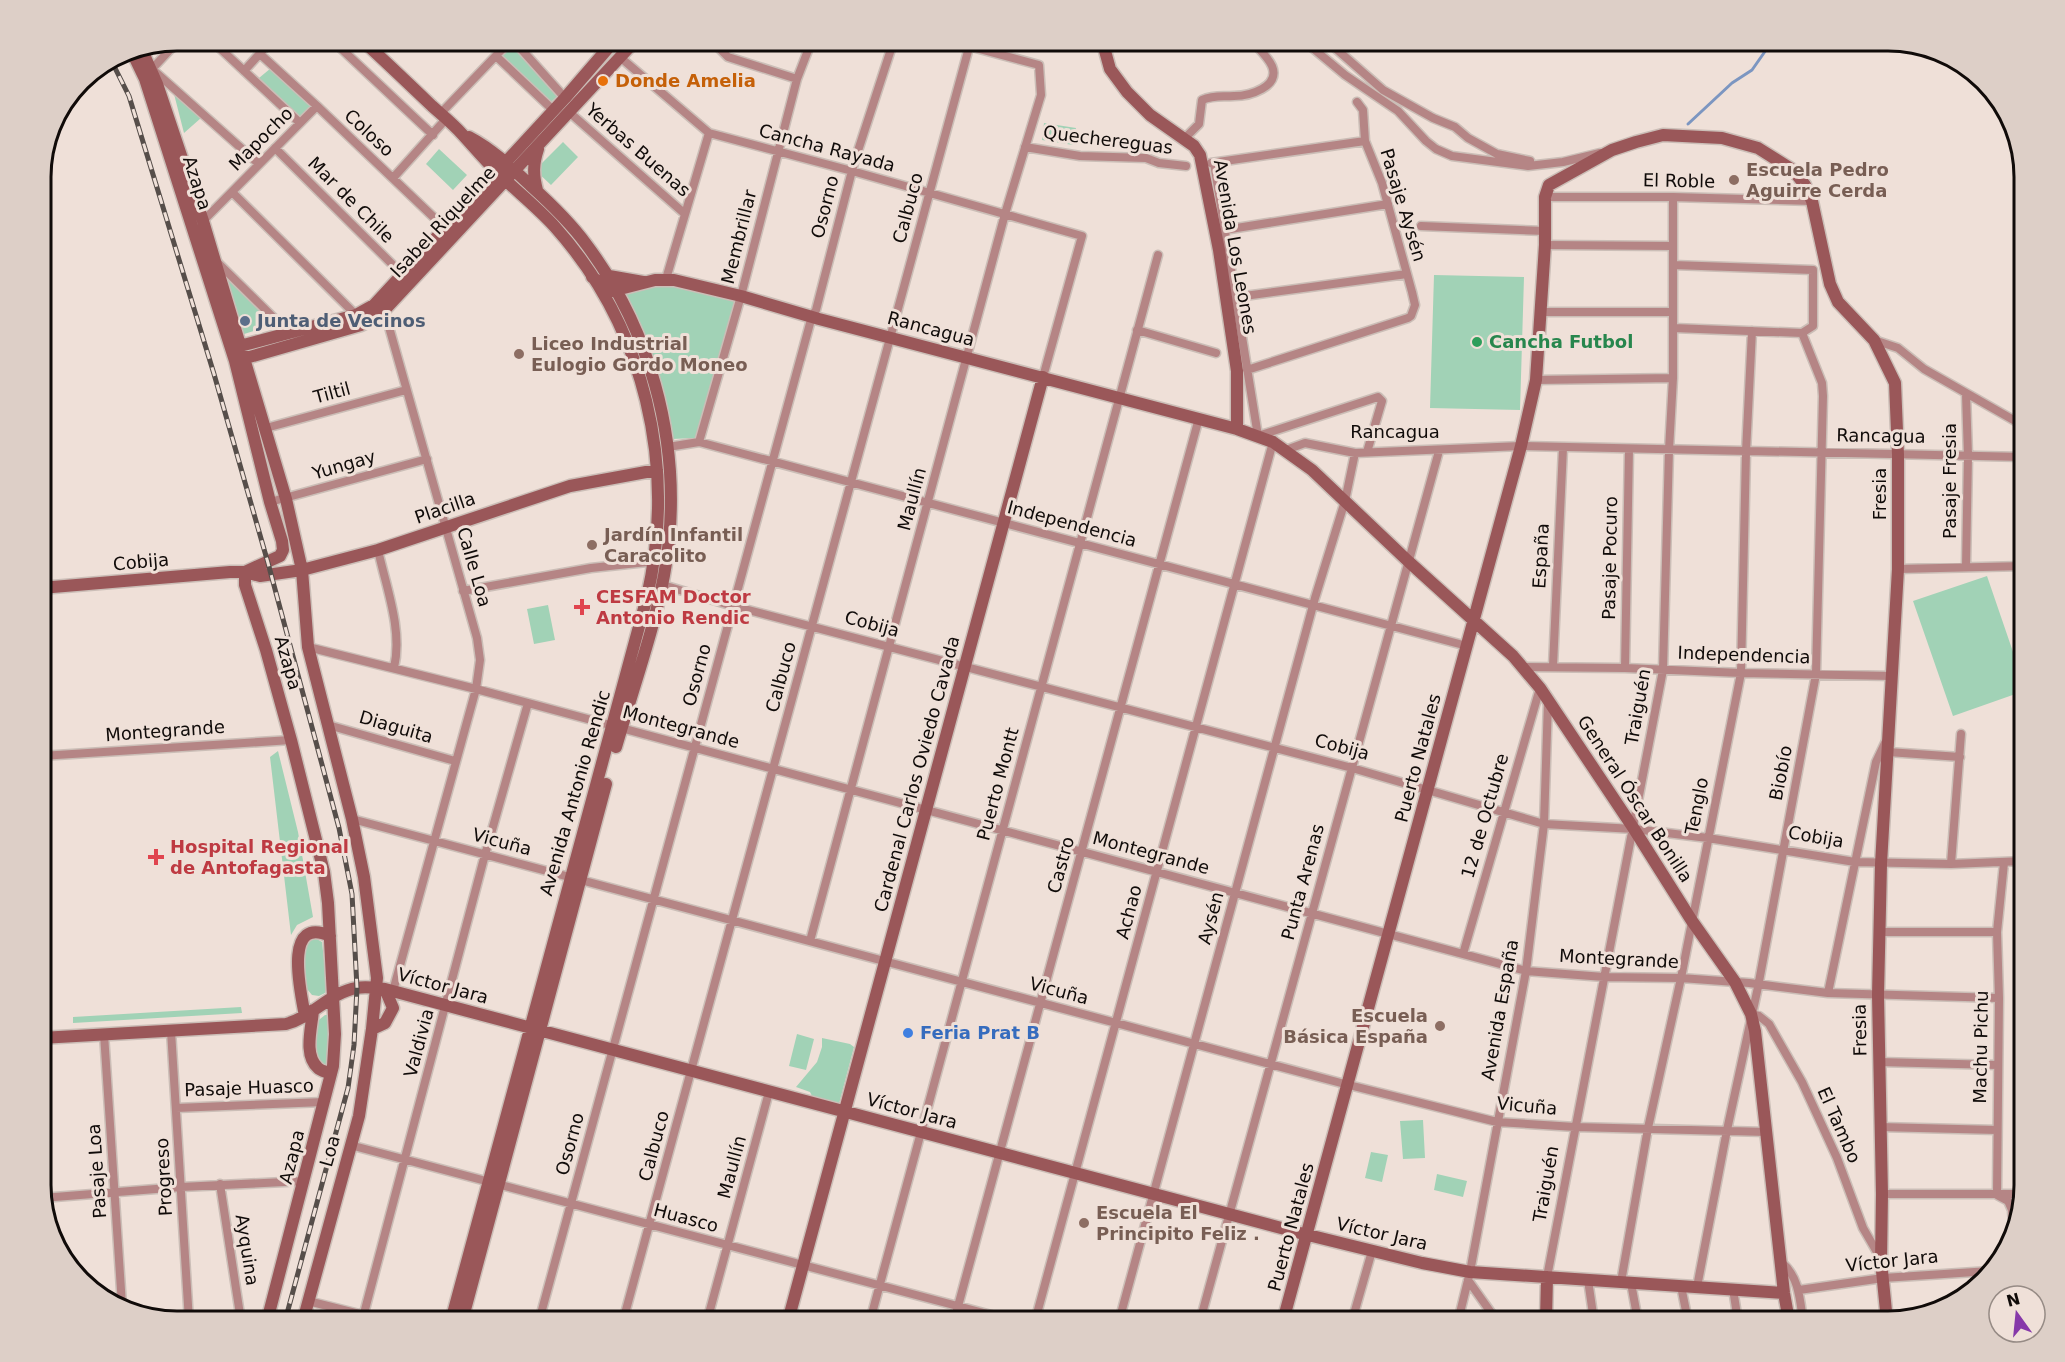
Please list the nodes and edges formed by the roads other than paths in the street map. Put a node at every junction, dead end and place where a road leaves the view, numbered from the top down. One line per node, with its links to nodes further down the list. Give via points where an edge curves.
1 (169, 51): 23 (street)
2 (223, 51): 24 (street)
3 (263, 51): 19 (street)
4 (344, 51): 35 (street)
5 (374, 51): 31 (street, Avenida Antonio Rendic)
6 (522, 51): 26 (street)
7 (605, 51): 26 (street, Isabel Riquelme)
8 (627, 51): 21 (street, Isabel Riquelme)
9 (722, 51): 25 (street, via 728,57)
10 (808, 51): 25 (street, Membrillar)
11 (890, 51): 48 (street, Osorno)
12 (968, 51): 54 (street, Calbuco)
13 (996, 51): 39 (street, Maullín, via 1039,64 1041,94)
14 (1105, 51): 36 (street, Avenida Los Leones, via 1110,69 1121,85 1150,115)
15 (1260, 51): 36 (street, via 1273,67 1268,86 1236,96 1202,100 1199,124)
16 (1317, 51): 45 (street, via 1398,111 1436,149 1452,156 1528,166)
17 (1339, 51): 45 (street, via 1383,90 1497,154)
18 (499, 53): 29 (street); 31 (street)
19 (260, 54): 24 (street); 28 (street, Coloso)
20 (145, 55): 23 (street, Azapa)
21 (621, 58): 30 (street, Isabel Riquelme); 34 (street, Cancha Rayada)
22 (134, 59): 94 (street, Azapa, via 145,79)
23 (152, 69): 44 (street); 61 (street, Azapa)
24 (244, 71): 32 (street)
25 (797, 79): 42 (street, Membrillar)
26 (565, 98): 29 (street, Isabel Riquelme)
27 (1357, 102): 37 (street, Pasaje Aysén, via 1363,110)
28 (317, 106): 32 (street, Mapocho); 50 (street, Coloso)
29 (553, 110): 47 (street, Isabel Riquelme)
30 (569, 112): 38 (street, Isabel Riquelme); 59 (street, Yerbas Buenas)
31 (443, 116): 33 (street, Avenida Antonio Rendic); 35 (street)
32 (300, 123): 40 (street, Mapocho)
33 (462, 134): 47 (street, Avenida Antonio Rendic, via 478,141); 49 (street, Avenida Antonio Rendic)
34 (709, 134): 42 (street, Cancha Rayada); 59 (street)
35 (433, 135): 50 (street)
36 (1184, 139): 43 (street, Avenida Los Leones)
37 (1365, 141): 43 (street); 58 (street, Pasaje Aysén)
38 (540, 145): 47 (street, Isabel Riquelme); 52 (street, via 533,174)
39 (1026, 147): 46 (street, Quechereguas, via 1080,156 1146,158); 60 (street, Maullín)
40 (275, 148): 44 (street, Mapocho); 74 (street, Mar de Chile)
41 (1612, 150): 45 (street); 55 (street, Fresia, via 1549,185); 57 (street, Fresia, via 1663,135 1722,138 1758,148 1793,170)
42 (778, 152): 48 (street, Cancha Rayada); 80 (street, Membrillar)
43 (1208, 163): 64 (street, Avenida Los Leones); 108 (street, Avenida Los Leones, via 1238,371)
44 (259, 164): 53 (street, Mapocho)
45 (1545, 164)
46 (1186, 166)
47 (510, 167): 49 (street, Isabel Riquelme); 51 (street, Isabel Riquelme); 52 (street, Avenida Antonio Rendic)
48 (852, 171): 54 (street, Cancha Rayada); 86 (street, Osorno)
49 (496, 172): 51 (street, Avenida Antonio Rendic); 63 (street, Isabel Riquelme)
50 (393, 178): 63 (street, Coloso)
51 (506, 180): 66 (street, Isabel Riquelme); 76 (street, Avenida Antonio Rendic, via 554,226)
52 (537, 191): 75 (street, Avenida Antonio Rendic, via 585,242)
53 (232, 192): 61 (street, Mapocho); 84 (street)
54 (930, 193): 60 (street, Cancha Rayada); 92 (street, Calbuco)
55 (1545, 197): 56 (street, El Roble); 65 (street, Puerto Natales)
56 (1673, 197): 57 (street, El Roble); 69 (street, Traiguén)
57 (1812, 201): 93 (street, Fresia, via 1830,284 1838,302)
58 (1388, 204): 64 (street); 73 (street, Pasaje Aysén)
59 (685, 214): 77 (street)
60 (1005, 214): 67 (street, Cancha Rayada); 96 (street, Maullín)
61 (203, 220): 71 (street, Azapa)
62 (1421, 226): 65 (street)
63 (444, 228): 66 (street, Coloso); 74 (street, Isabel Riquelme)
64 (1224, 230): 81 (street, Avenida Los Leones)
65 (1545, 231): 68 (street, Puerto Natales)
66 (454, 236): 85 (street, Isabel Riquelme)
67 (1082, 236): 99 (street, Cardenal Carlos Oviedo Cavada)
68 (1545, 245): 69 (street); 82 (street, Puerto Natales)
69 (1673, 246): 72 (street, Traiguén)
70 (1158, 255): 88 (street, Puerto Montt)
71 (215, 260): 90 (street); 94 (street, Azapa)
72 (1673, 265): 83 (street, Traiguén); 91 (street, via 1813,270 1813,326)
73 (1407, 274): 81 (street); 98 (street, Pasaje Aysén, via 1415,305 1412,316)
74 (403, 275): 84 (street, Isabel Riquelme, via 374,305)
75 (609, 276): 78 (street, Rancagua); 79 (street, Avenida Antonio Rendic)
76 (592, 277): 79 (street, Avenida Antonio Rendic); 128 (street, Avenida Antonio Rendic, via 627,339 638,368 656,446)
77 (666, 279): 78 (street, Rancagua); 80 (street, Rancagua)
78 (647, 282): 79 (street, Rancagua)
79 (617, 291): 113 (street, Avenida Antonio Rendic, via 649,364)
80 (741, 296): 86 (street, Rancagua); 110 (street, Membrillar)
81 (1237, 297): 98 (street, Avenida Los Leones)
82 (1541, 312): 83 (street); 101 (street, Puerto Natales)
83 (1673, 312): 87 (street, Traiguén)
84 (356, 315): 85 (street); 90 (street, Isabel Riquelme)
85 (380, 316): 97 (street, Isabel Riquelme, via 362,325); 102 (street, Calle Loa, via 387,320)
86 (812, 316): 92 (street, Rancagua); 127 (street, Osorno)
87 (1674, 328): 89 (street); 100 (street, Traiguén)
88 (1137, 330): 95 (street); 104 (street, Puerto Montt)
89 (1752, 331): 91 (street); 120 (street, Tenglo)
90 (289, 333): 94 (street, Isabel Riquelme)
91 (1802, 333): 122 (street, Biobío, via 1822,383)
92 (890, 337): 96 (street, Rancagua); 129 (street, Calbuco)
93 (1874, 340): 103 (street, via 1898,348); 123 (street, Fresia, via 1895,383)
94 (236, 347): 97 (street, Azapa)
95 (1216, 353)
96 (967, 357): 99 (street, Rancagua); 133 (street, Maullín)
97 (240, 360): 107 (street, Azapa); 132 (street, Azapa)
98 (1247, 370): 109 (street, Avenida Los Leones)
99 (1043, 377): 104 (street, Rancagua); 134 (street, Cardenal Carlos Oviedo Cavada)
100 (1673, 378): 101 (street); 117 (street, Traiguén)
101 (1536, 380): 112 (street, Puerto Natales)
102 (406, 390): 107 (street, Tiltil); 126 (street, Calle Loa)
103 (1966, 394): 106 (street); 124 (street, Pasaje Fresia)
104 (1119, 397): 105 (street, Rancagua); 136 (street, Puerto Montt)
105 (1199, 418): 108 (street, Rancagua); 140 (street, Castro)
106 (2014, 419)
107 (266, 428): 130 (street, Azapa)
108 (1237, 429): 109 (street, Rancagua)
109 (1258, 436): 111 (street, Rancagua); 119 (street, via 1378,397 1382,401)
110 (699, 442): 113 (street, Independencia); 127 (street, Independencia)
111 (1273, 442): 116 (street, Rancagua); 147 (street, Achao)
112 (1521, 446): 114 (street, Rancagua); 118 (street, Rancagua); 152 (street, Puerto Natales)
113 (668, 447): 146 (street, Avenida Antonio Rendic, via 671,516)
114 (1563, 448): 115 (street, Rancagua); 158 (street, España)
115 (1629, 449): 117 (street, Rancagua); 162 (street, Pasaje Pocuro)
116 (1286, 450): 121 (street, Rancagua, via 1305,443); 131 (street, General Óscar Bonilla)
117 (1669, 450): 120 (street, Rancagua); 163 (street, Traiguén)
118 (1439, 451): 119 (street, Rancagua); 138 (street, Punta Arenas)
119 (1367, 452): 121 (street, Rancagua)
120 (1746, 452): 122 (street, Rancagua); 164 (street, Tenglo)
121 (1355, 453): 131 (street, Aysén)
122 (1821, 453): 123 (street, Rancagua); 165 (street, Biobío)
123 (1898, 455): 124 (street, Rancagua); 143 (street, Fresia)
124 (1968, 456): 125 (street, Rancagua); 142 (street, Pasaje Fresia)
125 (2014, 458)
126 (427, 459): 130 (street, Yungay); 135 (street, Calle Loa)
127 (772, 462): 129 (street, Independencia); 150 (street, Osorno)
128 (657, 470): 135 (street, Placilla, via 570,486); 139 (street, Avenida Antonio Rendic)
129 (851, 483): 133 (street, Independencia); 154 (street, Calbuco)
130 (286, 499): 132 (street, Yungay); 144 (street, Azapa)
131 (1346, 501): 138 (street, General Óscar Bonilla); 151 (street, Aysén)
132 (270, 502): 145 (street, Azapa, via 282,553)
133 (927, 503): 134 (street, Independencia); 157 (street, Maullín)
134 (1004, 524): 136 (street, Independencia); 159 (street, Cardenal Carlos Oviedo Cavada)
135 (446, 527): 137 (street, Placilla); 149 (street, Calle Loa)
136 (1080, 544): 140 (street, Independencia); 167 (street, Puerto Montt)
137 (378, 550): 144 (street, Placilla); 161 (street, via 398,637)
138 (1409, 562): 152 (street, General Óscar Bonilla); 153 (street, Punta Arenas)
139 (654, 564): 149 (street, via 647,561 591,568); 174 (street, Avenida Antonio Rendic)
140 (1159, 565): 147 (street, Independencia); 172 (street, Castro)
141 (2014, 566): 142 (street)
142 (1966, 567): 143 (street)
143 (1898, 569): 166 (street, Fresia)
144 (302, 570): 145 (street, Placilla, via 260,576); 155 (street, Azapa)
145 (244, 572): 148 (street, Cobija); 178 (street, Azapa)
146 (663, 585): 150 (street, Cobija); 174 (street, Avenida Antonio Rendic)
147 (1234, 585): 151 (street, Independencia); 175 (street, Achao)
148 (51, 587)
149 (464, 591): 169 (street, Calle Loa, via 480,660)
150 (733, 606): 154 (street, Cobija); 179 (street, Osorno)
151 (1313, 606): 153 (street, Independencia); 180 (street, Aysén)
152 (1473, 622): 156 (street, Puerto Natales); 160 (street, General Óscar Bonilla)
153 (1391, 626): 156 (street, Independencia); 185 (street, Punta Arenas)
154 (812, 627): 157 (street, Cobija); 186 (street, Calbuco)
155 (308, 646): 161 (street, Montegrande); 173 (street, Azapa)
156 (1467, 646): 188 (street, Puerto Natales)
157 (889, 647): 159 (street, Cobija); 187 (street, Maullín)
158 (1553, 666): 160 (street, Independencia); 162 (street, Independencia)
159 (965, 667): 167 (street, Cobija); 189 (street, Cardenal Carlos Oviedo Cavada)
160 (1524, 667): 168 (street, General Óscar Bonilla)
161 (394, 668): 169 (street, Montegrande)
162 (1625, 668): 163 (street, Independencia)
163 (1664, 670): 164 (street, Independencia); 193 (street, Traiguén)
164 (1741, 673): 165 (street, Independencia); 195 (street, Tenglo)
165 (1816, 674): 166 (street, Independencia); 197 (street, Biobío)
166 (1892, 676): 177 (street, Fresia)
167 (1041, 687): 172 (street, Cobija); 194 (street, Puerto Montt)
168 (1540, 688): 170 (street, General Óscar Bonilla); 190 (street, 12 de Octubre)
169 (476, 689): 171 (street, Montegrande); 184 (street, Calle Loa)
170 (1548, 701): 192 (street, Avenida España); 193 (street, General Óscar Bonilla)
171 (528, 704): 174 (street, Montegrande); 199 (street, Valdivia)
172 (1121, 707): 175 (street, Cobija); 198 (street, Castro)
173 (328, 725): 184 (street, Diaguita); 191 (street, Azapa)
174 (617, 728): 179 (street, Montegrande); 206 (street, Avenida Antonio Rendic)
175 (1196, 728): 180 (street, Cobija); 205 (street, Achao)
176 (1961, 734): 183 (street)
177 (1888, 737): 181 (street, Fresia); 200 (street, Fresia, via 1876,762)
178 (291, 740): 182 (street, Montegrande); 215 (street, Azapa, via 322,859)
179 (694, 748): 186 (street, Montegrande); 208 (street, Osorno)
180 (1275, 748): 185 (street, Cobija); 207 (street, Aysén)
181 (1887, 752): 183 (street); 203 (street, Fresia)
182 (51, 755)
183 (1960, 757): 204 (street)
184 (455, 761): 196 (street, Calle Loa)
185 (1352, 768): 188 (street, Cobija); 209 (street, Punta Arenas)
186 (773, 769): 187 (street, Montegrande); 210 (street, Calbuco)
187 (851, 790): 189 (street, Montegrande); 216 (street, Maullín)
188 (1428, 790): 190 (street, Cobija); 214 (street, Puerto Natales)
189 (926, 810): 194 (street, Montegrande); 218 (street, Cardenal Carlos Oviedo Cavada)
190 (1504, 812): 192 (street, Cobija); 217 (street, 12 de Octubre)
191 (352, 819): 196 (street, Vicuña); 225 (street, Azapa, via 377,978)
192 (1544, 824): 193 (street, Cobija); 219 (street, Avenida España)
193 (1634, 829): 195 (street, Cobija); 211 (street, General Óscar Bonilla); 220 (street, Traiguén)
194 (1002, 830): 198 (street, Montegrande); 222 (street, Puerto Montt)
195 (1708, 838): 197 (street, Cobija); 211 (street, Tenglo)
196 (433, 841): 199 (street, Vicuña); 225 (street, Calle Loa)
197 (1783, 850): 200 (street, Cobija); 224 (street, Biobío)
198 (1082, 851): 205 (street, Montegrande); 230 (street, Castro)
199 (485, 855): 206 (street, Vicuña); 231 (street, Valdivia)
200 (1855, 862): 203 (street, Cobija); 226 (street, Fresia)
201 (2014, 862): 202 (street, Cobija)
202 (2004, 863): 204 (street, Cobija); 213 (street, Machu Pichu)
203 (1881, 864): 204 (street, Cobija); 212 (street, Fresia)
204 (1951, 864)
205 (1157, 872): 207 (street, Montegrande); 234 (street, Achao)
206 (574, 879): 208 (street, Vicuña); 236 (street, Avenida Antonio Rendic)
207 (1235, 892): 209 (street, Montegrande); 240 (street, Aysén)
208 (653, 900): 210 (street, Vicuña); 241 (street, Osorno)
209 (1311, 912): 214 (street, Montegrande); 243 (street, Punta Arenas)
210 (732, 921): 216 (street, Vicuña); 245 (street, Calbuco)
211 (1692, 921): 221 (street, Tenglo); 223 (street, General Óscar Bonilla)
212 (1880, 932): 213 (street); 227 (street, Fresia)
213 (1997, 932): 229 (street, Machu Pichu)
214 (1389, 933): 217 (street, Montegrande); 247 (street, Puerto Natales)
215 (330, 936): 228 (street, Azapa); 232 (street, via 312,932 300,945 298,969)
216 (810, 941): 218 (street, Vicuña)
217 (1464, 954): 219 (street, Montegrande)
218 (886, 962): 222 (street, Vicuña); 251 (street, Cardenal Carlos Oviedo Cavada)
219 (1526, 971): 220 (street, Montegrande); 252 (street, Avenida España)
220 (1604, 977): 221 (street, Montegrande); 253 (street, Traiguén)
221 (1681, 978): 223 (street, Montegrande); 255 (street, Tenglo)
222 (961, 982): 230 (street, Vicuña); 258 (street, Puerto Montt)
223 (1735, 982): 224 (street, Montegrande); 233 (street, General Óscar Bonilla)
224 (1759, 984): 226 (street, Montegrande); 233 (street, Biobío)
225 (385, 989): 228 (street, Víctor Jara, via 350,989); 231 (street, Víctor Jara); 235 (street, Loa); 235 (street, via 393,1008 386,1023)
226 (1828, 993): 227 (street, Montegrande)
227 (1878, 994): 229 (street, Montegrande); 242 (street, Fresia)
228 (333, 997): 232 (street, Víctor Jara); 246 (street, Azapa, via 336,1034)
229 (1999, 998): 244 (street, Machu Pichu)
230 (1041, 1003): 234 (street, Vicuña); 261 (street, Castro)
231 (446, 1005): 236 (street, Víctor Jara); 262 (street, Valdivia)
232 (309, 1013): 237 (street, Víctor Jara, via 285,1024); 246 (street, via 312,1061)
233 (1751, 1014): 256 (street, Biobío); 259 (street, General Óscar Bonilla); 281 (street, El Tambo, via 1769,1024 1802,1082 1863,1228)
234 (1116, 1023): 240 (street, Vicuña); 263 (street, Achao)
235 (372, 1029): 260 (street, Loa, via 359,1116)
236 (534, 1029): 241 (street, Víctor Jara); 266 (street, Avenida Antonio Rendic)
237 (171, 1031): 238 (street, Víctor Jara); 250 (street, Progreso)
238 (104, 1034): 239 (street, Víctor Jara); 268 (street, Pasaje Loa)
239 (51, 1037)
240 (1194, 1044): 243 (street, Vicuña); 269 (street, Aysén)
241 (613, 1050): 245 (street, Víctor Jara); 274 (street, Osorno)
242 (1879, 1062): 244 (street); 254 (street, Fresia)
243 (1270, 1064): 247 (street, Vicuña); 276 (street, Punta Arenas)
244 (1998, 1065): 257 (street, Machu Pichu)
245 (691, 1071): 248 (street, Víctor Jara); 277 (street, Calbuco)
246 (331, 1074): 249 (street, Azapa)
247 (1348, 1085): 252 (street, Vicuña); 278 (street, Puerto Natales)
248 (769, 1092): 251 (street, Víctor Jara); 279 (street, Maullín)
249 (324, 1102): 250 (street, Pasaje Huasco); 264 (street, Azapa)
250 (176, 1108): 267 (street, Progreso)
251 (845, 1112): 258 (street, Víctor Jara); 283 (street, Cardenal Carlos Oviedo Cavada)
252 (1497, 1122): 253 (street, Vicuña); 285 (street, Avenida España)
253 (1575, 1127): 255 (street, Vicuña); 286 (street, Traiguén)
254 (1880, 1127): 257 (street); 270 (street, Fresia)
255 (1648, 1128): 256 (street, Vicuña); 289 (street, Tenglo)
256 (1727, 1130): 259 (street, Vicuña); 292 (street, Biobío)
257 (1997, 1130): 272 (street, Machu Pichu)
258 (921, 1132): 261 (street, Víctor Jara); 290 (street, Puerto Montt)
259 (1767, 1132): 282 (street, General Óscar Bonilla)
260 (350, 1145): 262 (street, Huasco); 297 (street, Loa)
261 (1000, 1153): 263 (street, Víctor Jara); 298 (street, Castro)
262 (405, 1160): 266 (street, Huasco); 304 (street, Valdivia)
263 (1075, 1173): 269 (street, Víctor Jara); 314 (street, Achao)
264 (305, 1181): 265 (street); 301 (street, Azapa)
265 (220, 1184): 267 (street); 300 (street, Ayquina)
266 (493, 1184): 274 (street, Huasco); 305 (street, Avenida Antonio Rendic); 306 (street, Avenida Antonio Rendic)
267 (181, 1187): 268 (street); 299 (street, Progreso)
268 (114, 1192): 273 (street); 296 (street, Pasaje Loa)
269 (1153, 1194): 276 (street, Víctor Jara); 315 (street, Aysén)
270 (1882, 1194): 272 (street); 281 (street, Fresia)
271 (2013, 1195): 272 (street)
272 (1997, 1196): 275 (street, via 2008,1201)
273 (51, 1197)
274 (571, 1204): 277 (street, Huasco); 307 (street, Osorno)
275 (2012, 1209)
276 (1229, 1214): 278 (street, Víctor Jara); 316 (street, Punta Arenas)
277 (649, 1225): 279 (street, Huasco); 308 (street, Calbuco)
278 (1308, 1235): 280 (street, Víctor Jara); 317 (street, Puerto Natales)
279 (728, 1246): 283 (street, Huasco); 309 (street, Maullín)
280 (1372, 1251): 285 (street, Víctor Jara); 318 (street)
281 (1881, 1261): 287 (street, Fresia)
282 (1781, 1262): 294 (street, General Óscar Bonilla, via 1790,1269); 295 (street, General Óscar Bonilla)
283 (804, 1266): 290 (street, Huasco); 310 (street, Cardenal Carlos Oviedo Cavada)
284 (1979, 1272): 287 (street, Víctor Jara)
285 (1469, 1276): 286 (street, Víctor Jara); 319 (street, Avenida España); 320 (street)
286 (1547, 1277): 288 (street, Víctor Jara); 321 (street, Traiguén)
287 (1883, 1278): 294 (street, Víctor Jara); 328 (street, Fresia)
288 (1588, 1280): 289 (street, Víctor Jara); 322 (street)
289 (1626, 1282): 291 (street, Víctor Jara); 323 (street, Tenglo)
290 (879, 1286): 298 (street, Huasco); 311 (street, Puerto Montt)
291 (1682, 1286): 292 (street, Víctor Jara); 324 (street)
292 (1697, 1287): 293 (street, Víctor Jara)
293 (1733, 1289): 295 (street, Víctor Jara); 325 (street)
294 (1799, 1290): 327 (street, General Óscar Bonilla)
295 (1784, 1293): 326 (street, General Óscar Bonilla)
296 (121, 1297)
297 (308, 1301): 302 (street, Loa); 303 (street)
298 (958, 1306): 312 (street, Castro); 313 (street, Huasco)
299 (188, 1311)
300 (239, 1311)
301 (270, 1311)
302 (306, 1311)
303 (340, 1311)
304 (365, 1311)
305 (454, 1311)
306 (464, 1311)
307 (542, 1311)
308 (626, 1311)
309 (710, 1311)
310 (791, 1311)
311 (873, 1311)
312 (957, 1311)
313 (976, 1311)
314 (1038, 1311)
315 (1122, 1311)
316 (1203, 1311)
317 (1286, 1311)
318 (1355, 1311)
319 (1461, 1311)
320 (1490, 1311)
321 (1545, 1311)
322 (1592, 1311)
323 (1635, 1311)
324 (1686, 1311)
325 (1736, 1311)
326 (1787, 1311)
327 (1802, 1311)
328 (1886, 1311)

